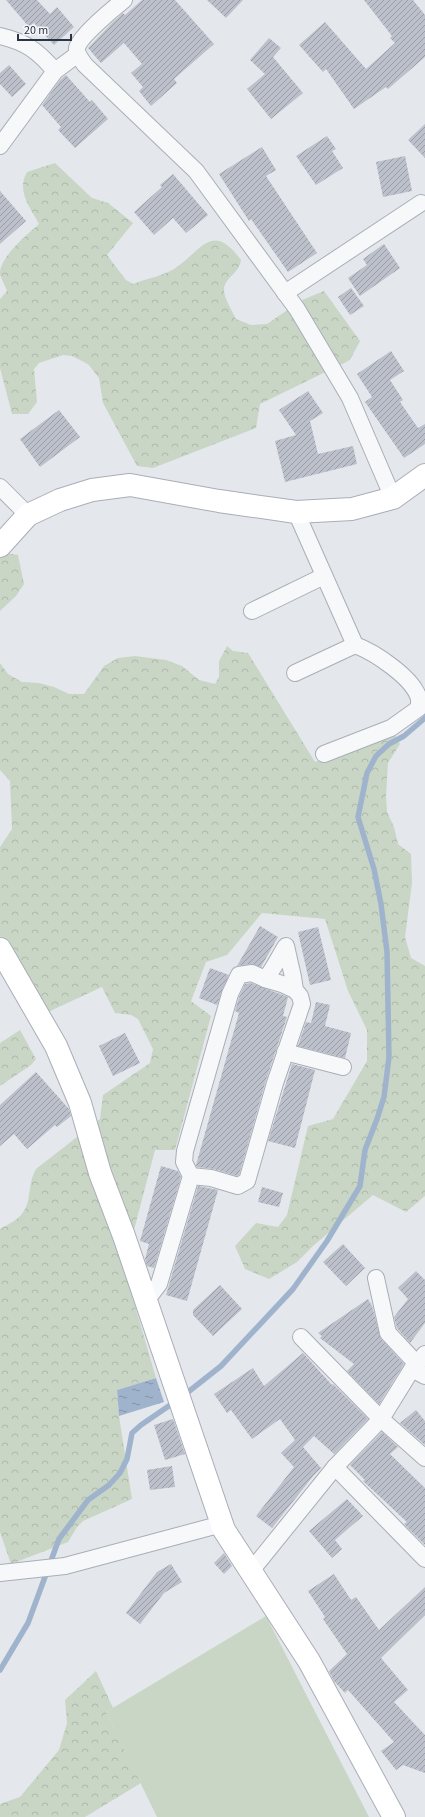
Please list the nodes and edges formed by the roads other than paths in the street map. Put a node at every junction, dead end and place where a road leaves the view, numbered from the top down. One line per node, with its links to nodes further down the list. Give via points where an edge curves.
1 (124, 0): 3 (street, via 78,44)
2 (0, 36): 4 (street, via 35,50)
3 (78, 54): 4 (street); 7 (street, via 85,65 196,171)
4 (55, 71): 5 (street)
5 (0, 146)
6 (424, 201): 7 (street)
7 (285, 293): 10 (street, via 350,398)
8 (425, 475): 10 (street)
9 (0, 487): 12 (street)
10 (393, 498): 11 (street, via 352,509)
11 (296, 512): 12 (street, via 130,485 92,490 60,500); 14 (street)
12 (28, 515): 13 (street)
13 (0, 546)
14 (324, 576): 15 (street); 16 (street)
15 (252, 611)
16 (355, 645): 17 (street); 18 (street, via 369,650 408,681 419,698 419,708 391,728)
17 (295, 673)
18 (324, 754)
19 (0, 949): 26 (street, via 56,1046 80,1103 100,1172)
20 (265, 978): 21 (street); 21 (street, via 286,946); 24 (street, via 252,973 239,975 230,994 185,1151 184,1162)
21 (295, 990): 22 (street, via 302,1004)
22 (285, 1052): 23 (street); 24 (street, via 247,1181 238,1186 211,1178)
23 (343, 1068)
24 (191, 1176): 26 (street, via 159,1284)
25 (376, 1278): 28 (street, via 388,1333)
26 (146, 1301): 32 (street)
27 (301, 1337): 29 (street)
28 (420, 1366): 29 (street)
29 (381, 1419): 30 (street); 31 (street)
30 (425, 1458)
31 (335, 1467): 33 (street); 34 (street)
32 (222, 1524): 34 (street); 35 (street, via 66,1566)
33 (425, 1559)
34 (251, 1571): 36 (street, via 309,1661)
35 (0, 1573)
36 (394, 1817)

